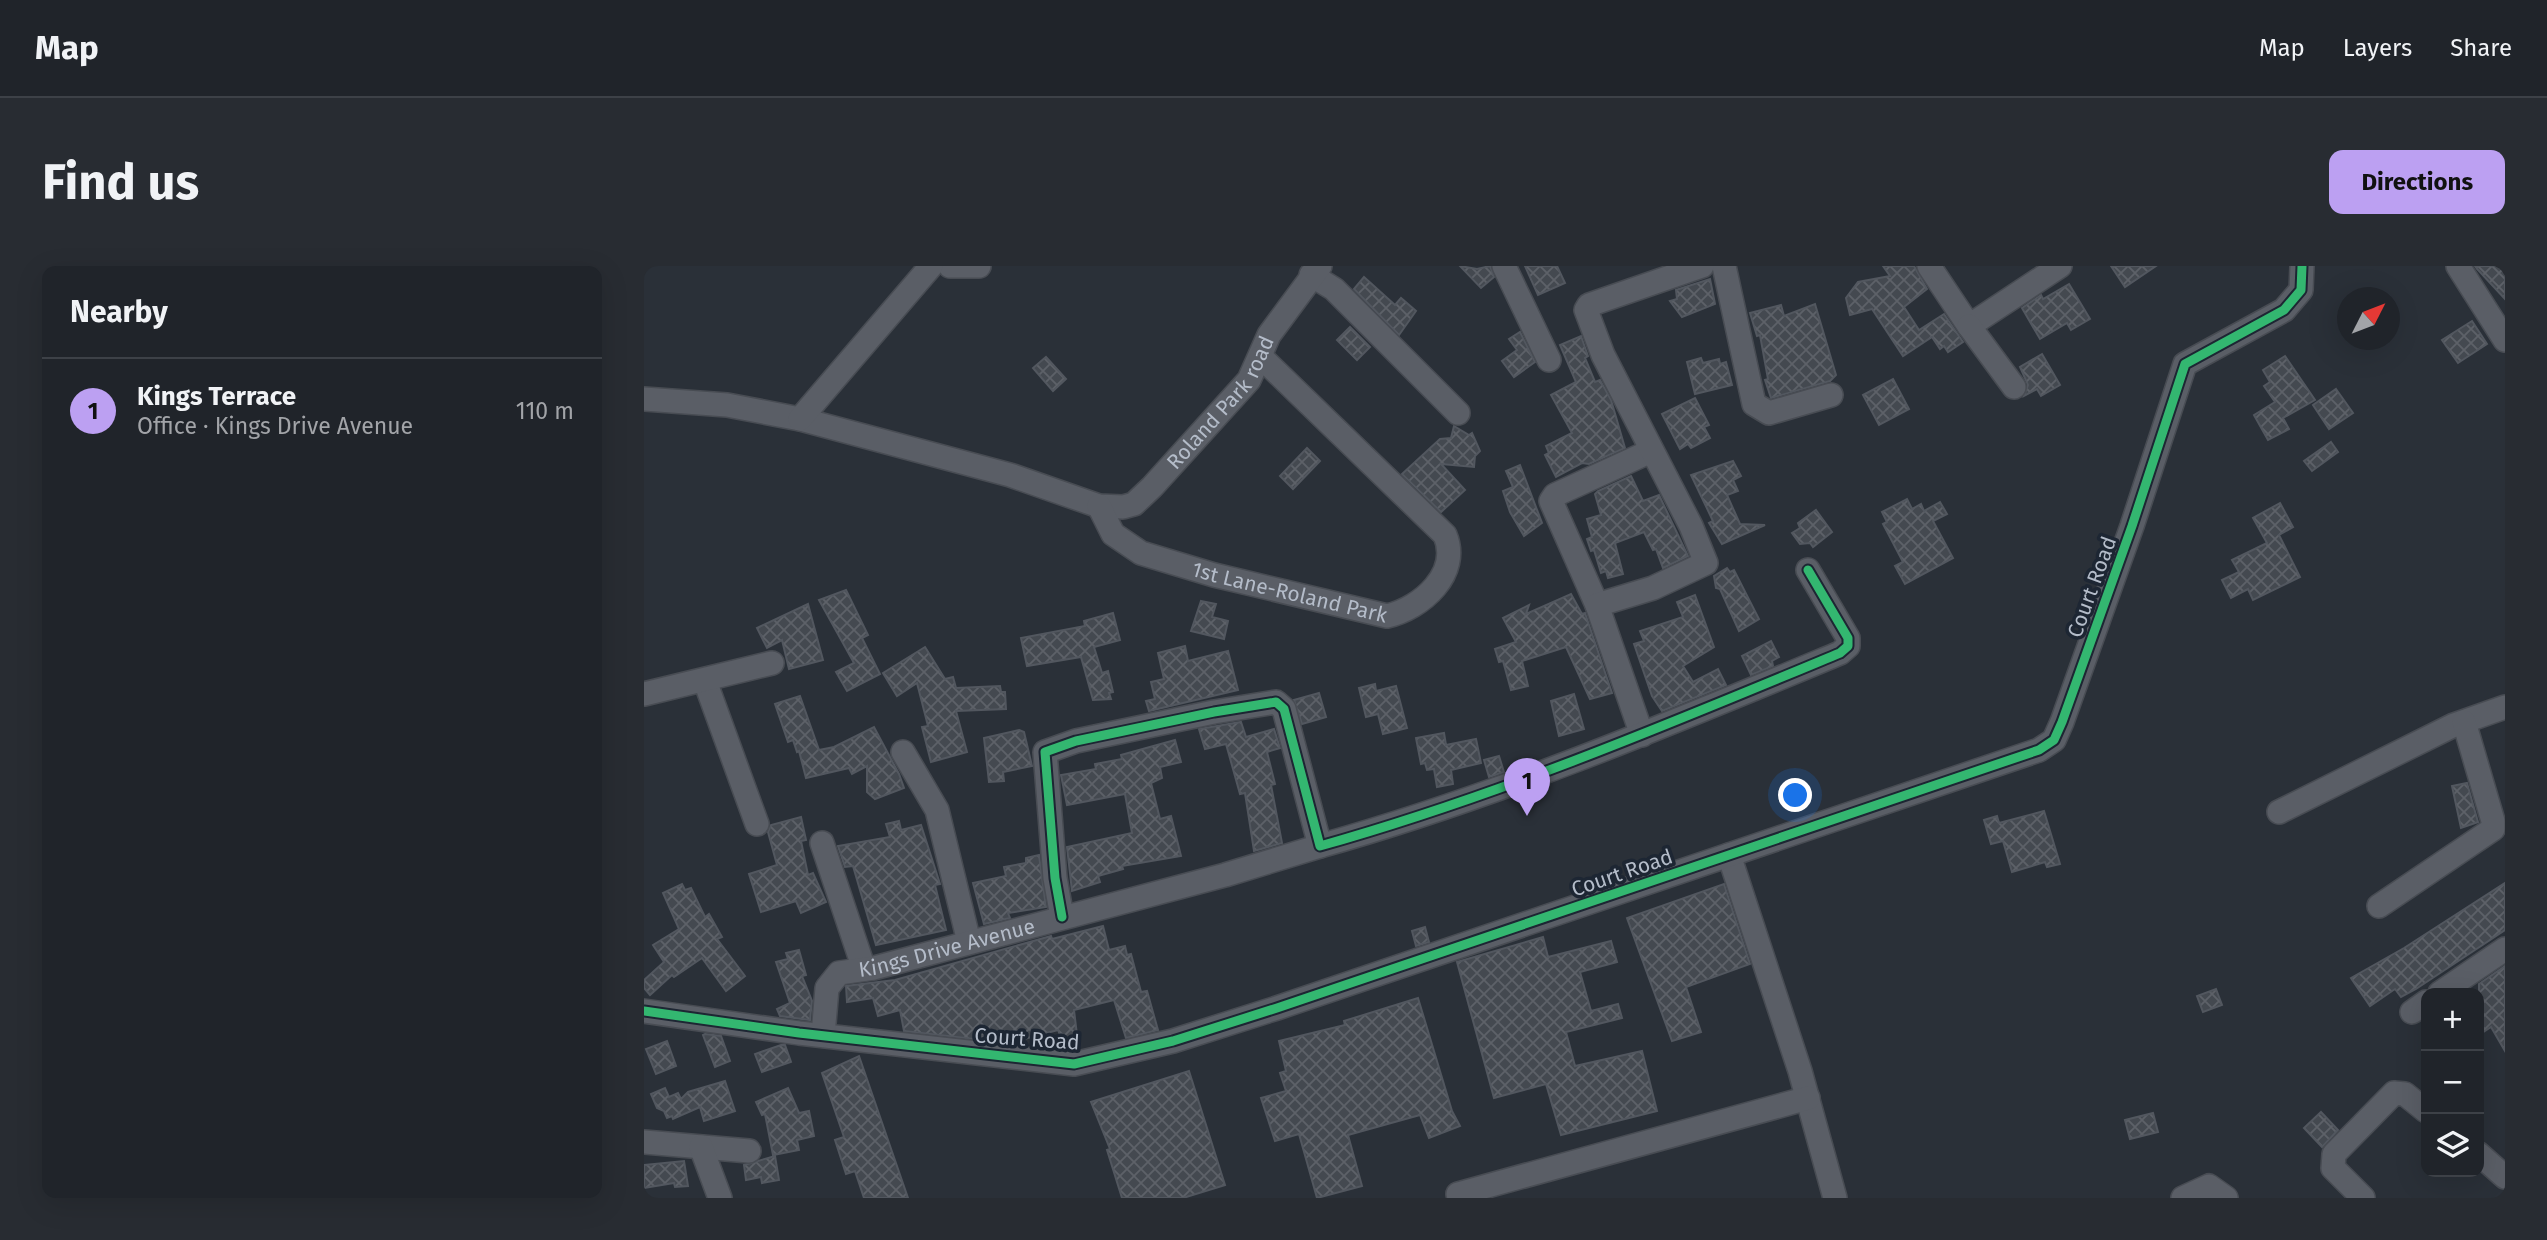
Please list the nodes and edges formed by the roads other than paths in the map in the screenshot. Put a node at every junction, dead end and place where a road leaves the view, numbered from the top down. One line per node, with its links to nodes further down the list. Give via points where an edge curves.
1 (931, 266): 20 (street)
2 (950, 266): 3 (street)
3 (979, 266)
4 (1504, 266): 15 (street)
5 (1702, 266): 21 (street, via 1586,310)
6 (1724, 266): 17 (street, via 1754,404 1769,413)
7 (1929, 266): 12 (street)
8 (2060, 266): 12 (street)
9 (2302, 266): 36 (street, Court Road, via 2301,290 2284,310 2192,359 2180,372 2132,526 2054,740 2039,750)
10 (2458, 266): 13 (street)
11 (1316, 271): 14 (street, Roland Park road, via 1269,335); 19 (street)
12 (1969, 326): 16 (street)
13 (2505, 340)
14 (1261, 357): 22 (street, Roland Park road, via 1249,380 1134,504); 22 (street, 1st Lane-Roland Park, via 1446,535 1449,563 1441,581 1399,613 1387,616 1165,561 1123,543 1108,527)
15 (1549, 360)
16 (2014, 387)
17 (1831, 395)
18 (644, 399): 20 (street, via 727,405)
19 (1458, 413)
20 (800, 419): 22 (street, via 1010,475)
21 (1651, 451): 24 (street, via 1555,495 1551,501); 24 (street, via 1706,564 1653,588)
22 (1099, 506)
23 (1808, 570): 30 (street, via 1848,638 1848,646)
24 (1597, 605): 30 (street)
25 (772, 663): 26 (street)
26 (705, 681): 27 (street); 33 (street)
27 (644, 694)
28 (2505, 707): 29 (street)
29 (2464, 722): 32 (street); 37 (street, via 2493,829)
30 (1642, 735): 35 (street, Kings Drive Avenue, via 1491,792)
31 (903, 752): 39 (street, via 937,810)
32 (2279, 812)
33 (757, 824)
34 (822, 843): 41 (street)
35 (1320, 846): 38 (street, Kings Drive Avenue); 38 (street, via 1288,722 1276,702 1076,741 1045,752)
36 (1729, 855): 44 (street, Court Road, via 1173,1041 1074,1064); 45 (street)
37 (2379, 906)
38 (1062, 918): 39 (street, Kings Drive Avenue)
39 (969, 942): 41 (street, Kings Drive Avenue)
40 (2505, 949): 42 (street)
41 (864, 969): 44 (street, Kings Drive Avenue, via 838,973 827,988)
42 (2447, 988)
43 (644, 1011): 44 (street, Court Road)
44 (823, 1035)
45 (1808, 1098): 52 (street); 54 (street)
46 (2421, 1107): 57 (street, via 2404,1094 2393,1093 2334,1154 2333,1168)
47 (644, 1142): 48 (street)
48 (701, 1147): 49 (street); 53 (street)
49 (749, 1151)
50 (2484, 1158): 51 (street)
51 (2505, 1177)
52 (1458, 1194)
53 (720, 1198)
54 (1835, 1198)
55 (2183, 1198): 56 (street, via 2208,1186)
56 (2226, 1198)
57 (2363, 1198)

